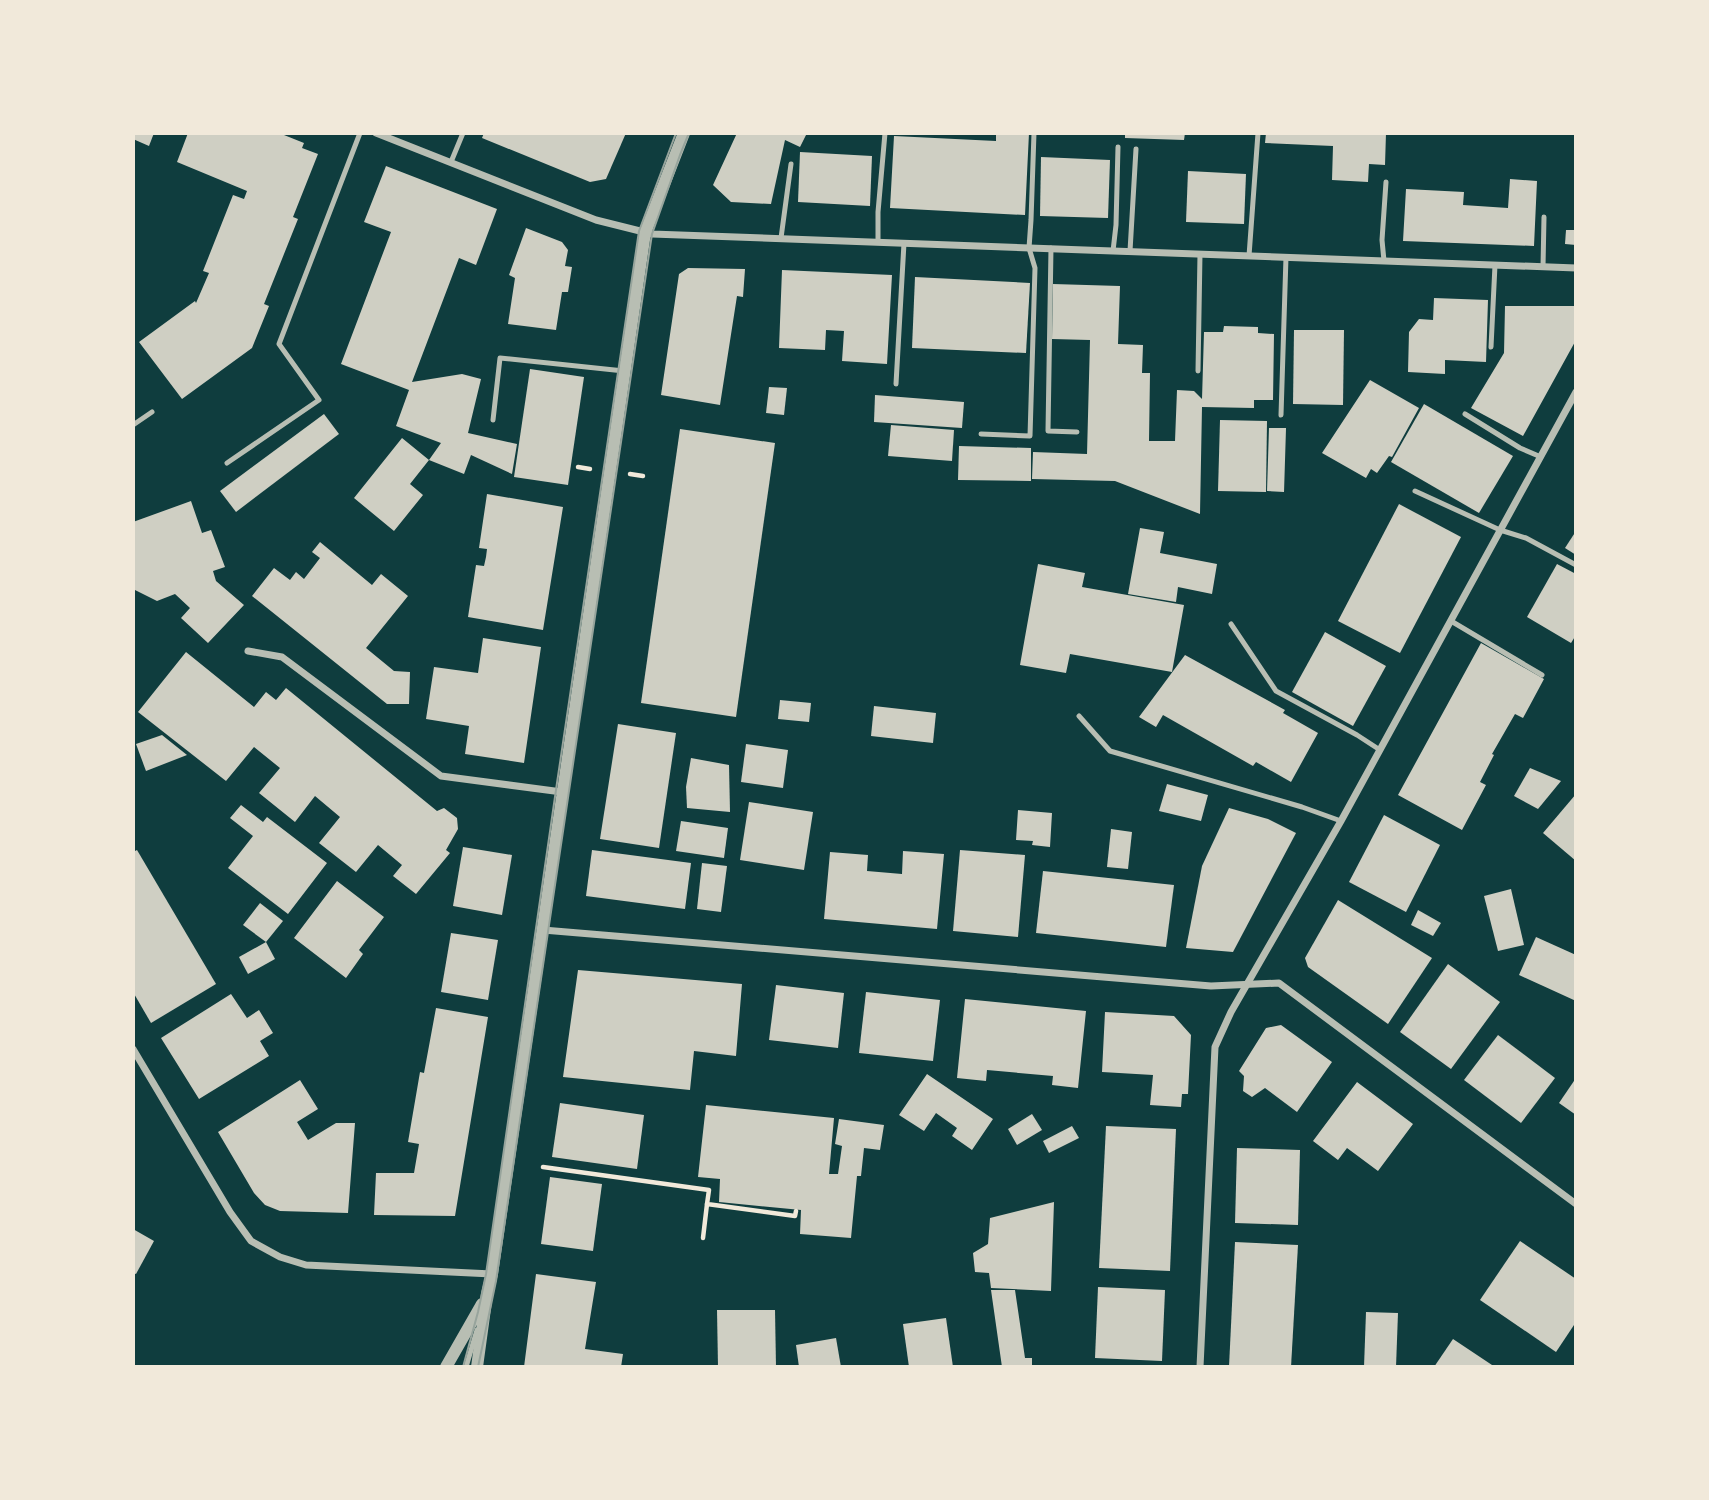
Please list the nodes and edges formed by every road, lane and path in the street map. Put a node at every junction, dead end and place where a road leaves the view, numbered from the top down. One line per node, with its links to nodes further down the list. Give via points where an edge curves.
1 (359, 133): 42 (lane, via 279,344 319,400)
2 (378, 133): 10 (street)
3 (463, 133): 10 (lane)
4 (885, 133): 16 (lane)
5 (1034, 133): 18 (lane)
6 (1258, 133): 23 (lane)
7 (682, 134): 14 (street)
8 (1118, 147): 20 (lane)
9 (1136, 149): 21 (lane)
10 (451, 162): 14 (street, via 596,220)
11 (791, 164): 15 (lane)
12 (1386, 181): 25 (lane)
13 (1544, 216): 27 (lane)
14 (645, 233): 15 (street); 30 (street)
15 (781, 238): 16 (street)
16 (878, 242): 17 (street)
17 (904, 243): 18 (street); 32 (lane)
18 (1029, 248): 19 (street); 40 (lane, via 1035,268 1030,436)
19 (1051, 248): 20 (street); 39 (lane, via 1048,431)
20 (1113, 251): 21 (street)
21 (1130, 251): 22 (street)
22 (1200, 254): 23 (street); 31 (lane)
23 (1249, 256): 24 (street)
24 (1286, 257): 25 (street); 36 (lane)
25 (1384, 261): 26 (street)
26 (1495, 265): 27 (street); 29 (lane)
27 (1543, 267): 28 (street)
28 (1576, 268)
29 (1491, 347)
30 (624, 371): 37 (lane, via 500,358); 52 (street)
31 (1198, 371)
32 (897, 384)
33 (1576, 392): 41 (street)
34 (152, 412): 38 (lane)
35 (1465, 414): 41 (lane)
36 (1281, 415)
37 (493, 420)
38 (133, 425)
39 (1077, 432)
40 (981, 434)
41 (1541, 457): 44 (street)
42 (227, 463)
43 (1415, 491): 44 (lane)
44 (1500, 530): 45 (lane, via 1527,538); 46 (street)
45 (1576, 565)
46 (1451, 621): 49 (lane); 51 (street)
47 (1231, 624): 51 (lane, via 1276,691)
48 (248, 651): 52 (street, via 282,657 441,776)
49 (1542, 674)
50 (1079, 716): 53 (lane, via 1110,751)
51 (1380, 750): 53 (street)
52 (562, 792): 54 (street)
53 (1341, 821): 55 (street)
54 (543, 930): 55 (street, via 1183,984); 62 (street)
55 (1247, 985): 59 (street, via 1279,983); 67 (street, via 1215,1047)
56 (133, 1049): 62 (street, via 251,1241 306,1265)
57 (543, 1167): 58 (path, via 709,1190)
58 (707, 1204): 60 (path, via 795,1216); 61 (path)
59 (1576, 1204)
60 (796, 1211)
61 (703, 1238)
62 (492, 1274): 63 (street)
63 (487, 1294): 64 (street); 65 (lane); 66 (street)
64 (446, 1367)
65 (466, 1367)
66 (477, 1367)
67 (1200, 1367)

